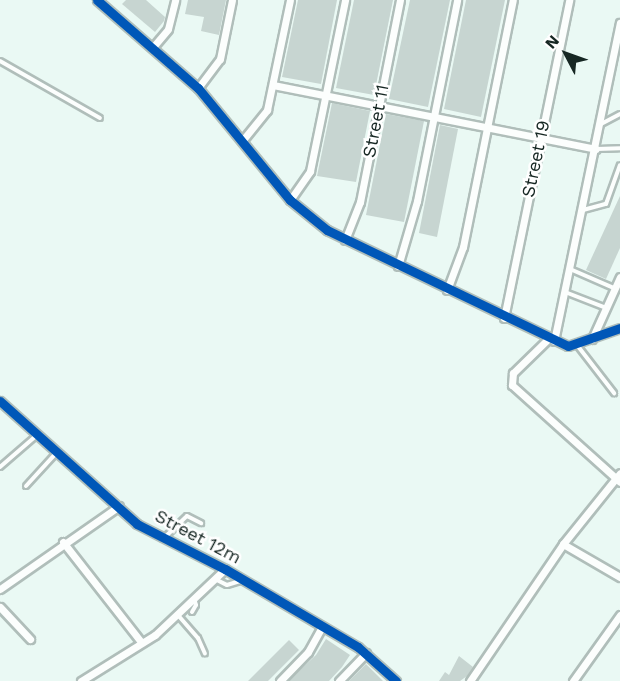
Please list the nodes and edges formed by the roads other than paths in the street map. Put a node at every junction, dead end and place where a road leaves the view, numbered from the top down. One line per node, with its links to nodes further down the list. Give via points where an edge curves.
1 (97, 0): 11 (street)
2 (114, 0): 11 (street)
3 (175, 0): 13 (street, via 168,29)
4 (232, 0): 16 (street, via 220,59)
5 (290, 0): 15 (street)
6 (345, 0): 17 (street)
7 (400, 0): 18 (street, Street 11)
8 (457, 0): 20 (street)
9 (513, 0): 23 (street)
10 (569, 0): 24 (street, Street 19)
11 (106, 7): 13 (street)
12 (620, 23): 22 (street)
13 (153, 47): 16 (street)
14 (0, 61): 21 (lane)
15 (273, 85): 17 (street); 25 (street, via 267,110)
16 (198, 88): 25 (street)
17 (325, 96): 18 (street); 29 (street, via 310,171)
18 (379, 106): 20 (street); 31 (street, Street 11, via 360,202)
19 (620, 114): 22 (lane)
20 (433, 116): 23 (street); 32 (street, via 417,201)
21 (100, 118)
22 (601, 124): 27 (street)
23 (487, 128): 24 (street); 36 (street, via 463,247)
24 (540, 139): 27 (street); 39 (street, Street 19)
25 (242, 141): 29 (street)
26 (620, 148): 27 (lane)
27 (596, 149): 30 (street)
28 (620, 165): 30 (lane, via 606,204)
29 (290, 200): 31 (street)
30 (583, 210): 33 (street)
31 (345, 240): 32 (street)
32 (398, 266): 36 (street)
33 (570, 269): 35 (lane); 37 (street)
34 (620, 277): 35 (street)
35 (615, 288): 38 (street)
36 (447, 290): 39 (street)
37 (565, 292): 38 (lane); 42 (street)
38 (607, 308): 41 (street)
39 (504, 318): 42 (street)
40 (620, 328): 41 (street)
41 (592, 339): 43 (street)
42 (551, 340): 43 (street); 49 (street, via 513,373 512,385)
43 (577, 345): 44 (lane)
44 (614, 393)
45 (0, 401): 46 (street, Street 12m)
46 (38, 435): 47 (street, Street 12m); 48 (lane)
47 (57, 452): 50 (lane); 51 (street, Street 12m)
48 (0, 467)
49 (618, 478): 55 (street)
50 (26, 486)
51 (119, 506): 53 (street, Street 12m); 54 (street)
52 (201, 523): 53 (lane, via 187,516)
53 (162, 540): 56 (street, Street 12m)
54 (63, 542): 60 (street); 68 (street)
55 (563, 544): 57 (street); 75 (street)
56 (225, 569): 58 (street); 59 (street, Street 12m)
57 (620, 577)
58 (214, 579): 59 (lane, via 227,585); 61 (street)
59 (243, 580): 66 (street, Street 12m)
60 (0, 589)
61 (194, 598): 63 (lane); 64 (street)
62 (0, 607): 67 (street)
63 (192, 612)
64 (177, 614): 68 (street); 70 (lane, via 195,633)
65 (620, 615): 76 (street)
66 (322, 627): 69 (street, Street 12m); 72 (street, via 308,652)
67 (30, 639)
68 (141, 642): 71 (street)
69 (366, 653): 73 (street); 74 (street, Street 12m)
70 (205, 654)
71 (81, 681)
72 (280, 681)
73 (339, 681)
74 (396, 681)
75 (470, 681)
76 (573, 681)

